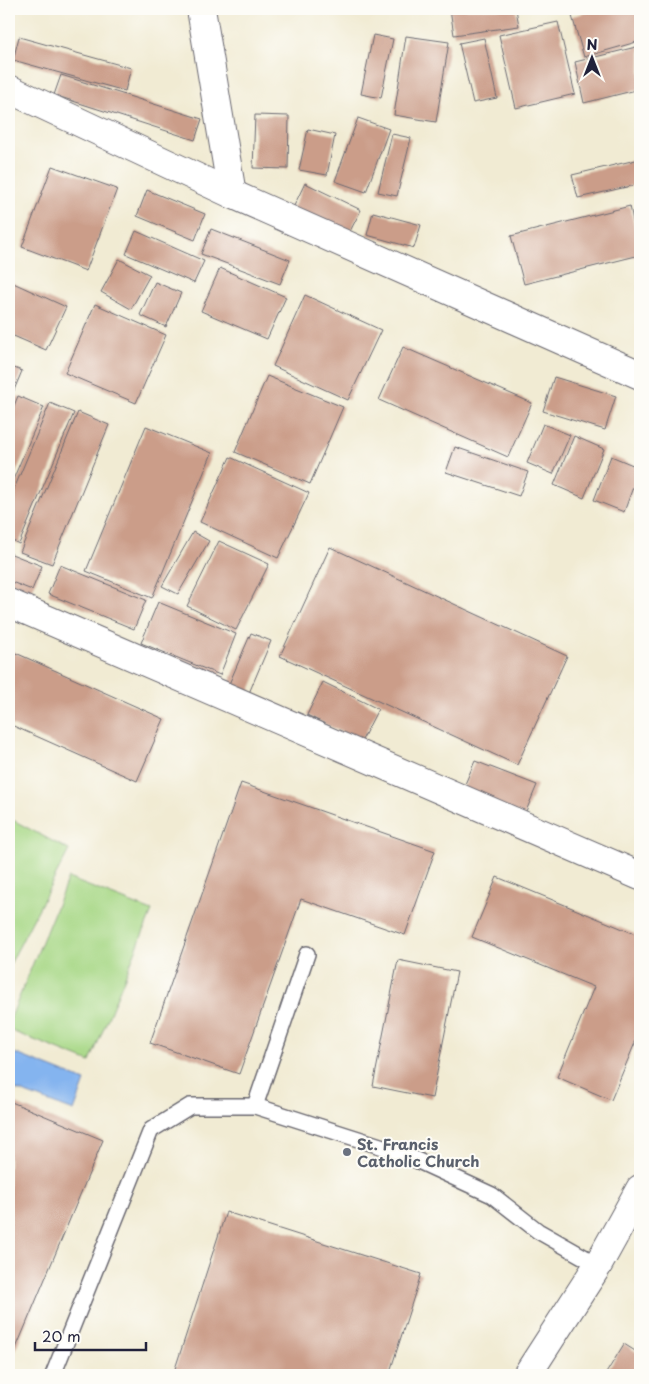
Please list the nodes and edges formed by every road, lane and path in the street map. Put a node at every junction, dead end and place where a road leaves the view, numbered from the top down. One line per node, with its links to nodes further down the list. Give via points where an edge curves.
1 (200, 9): 3 (street)
2 (9, 89): 3 (street)
3 (232, 194): 4 (street)
4 (640, 375)
5 (9, 603): 6 (street)
6 (640, 876)
7 (307, 954): 8 (lane)
8 (254, 1106): 10 (lane, via 399,1152 484,1191 538,1231); 11 (lane, via 190,1106 151,1130)
9 (640, 1189): 10 (street)
10 (598, 1265): 12 (street)
11 (53, 1375)
12 (527, 1375)

